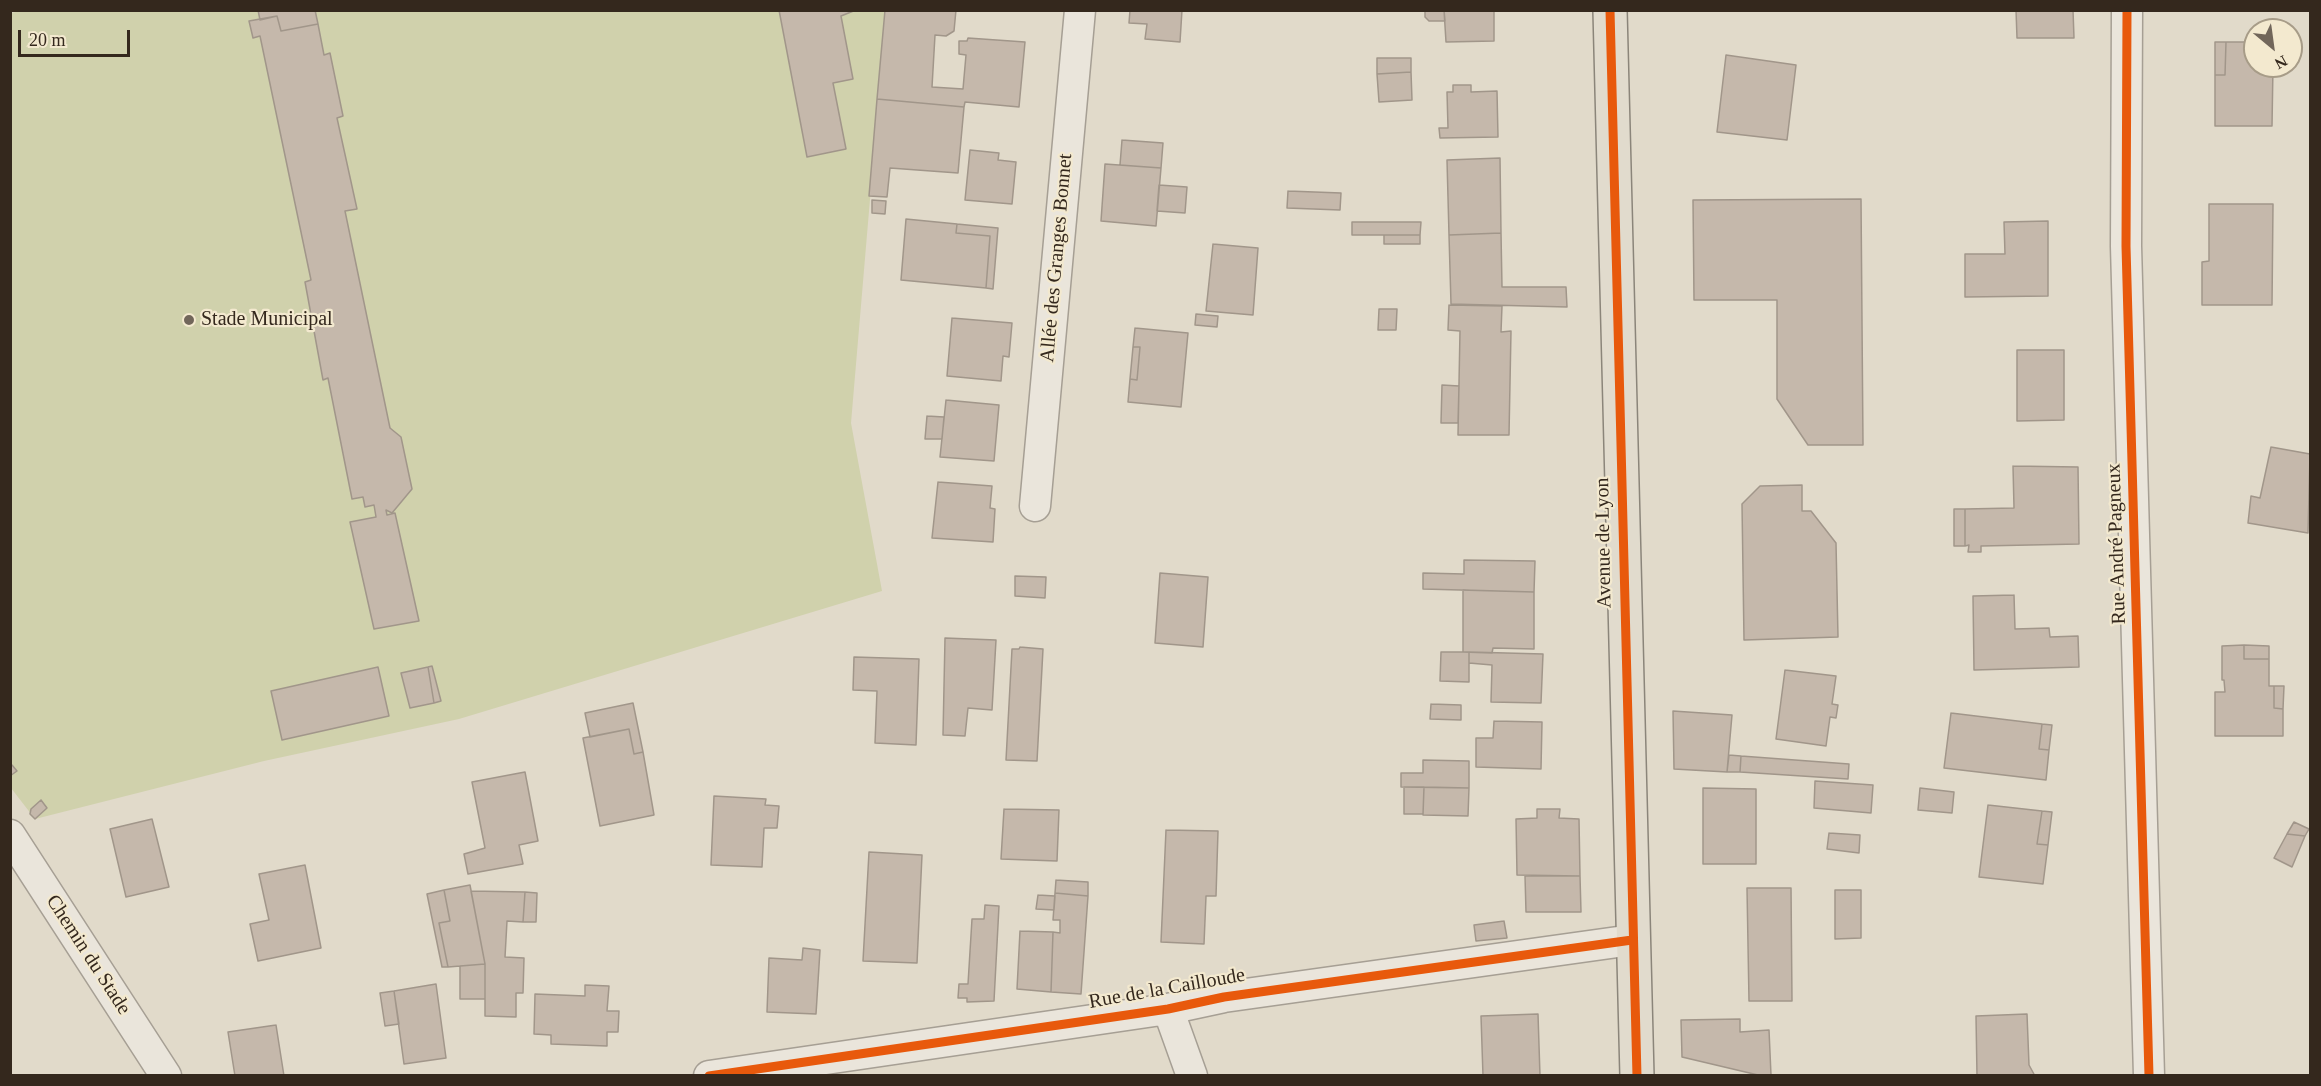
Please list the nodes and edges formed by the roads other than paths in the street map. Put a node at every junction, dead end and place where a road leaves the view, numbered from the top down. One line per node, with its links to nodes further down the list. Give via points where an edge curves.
1 (1080, 10): 4 (street, Allée des Granges Bonnet)
2 (1610, 10): 6 (main road, Avenue de Lyon)
3 (2127, 10): 12 (street, Rue André Pagneux, via 2126,246)
4 (1035, 506)
5 (10, 835): 8 (street, Chemin du Stade)
6 (1632, 940): 7 (street, Rue de la Cailloude, via 1224,997); 11 (main road, Avenue de Lyon)
7 (1168, 1009): 9 (street, Rue de la Cailloude); 10 (street)
8 (166, 1076)
9 (709, 1076)
10 (1192, 1076)
11 (1637, 1076)
12 (2149, 1076)

